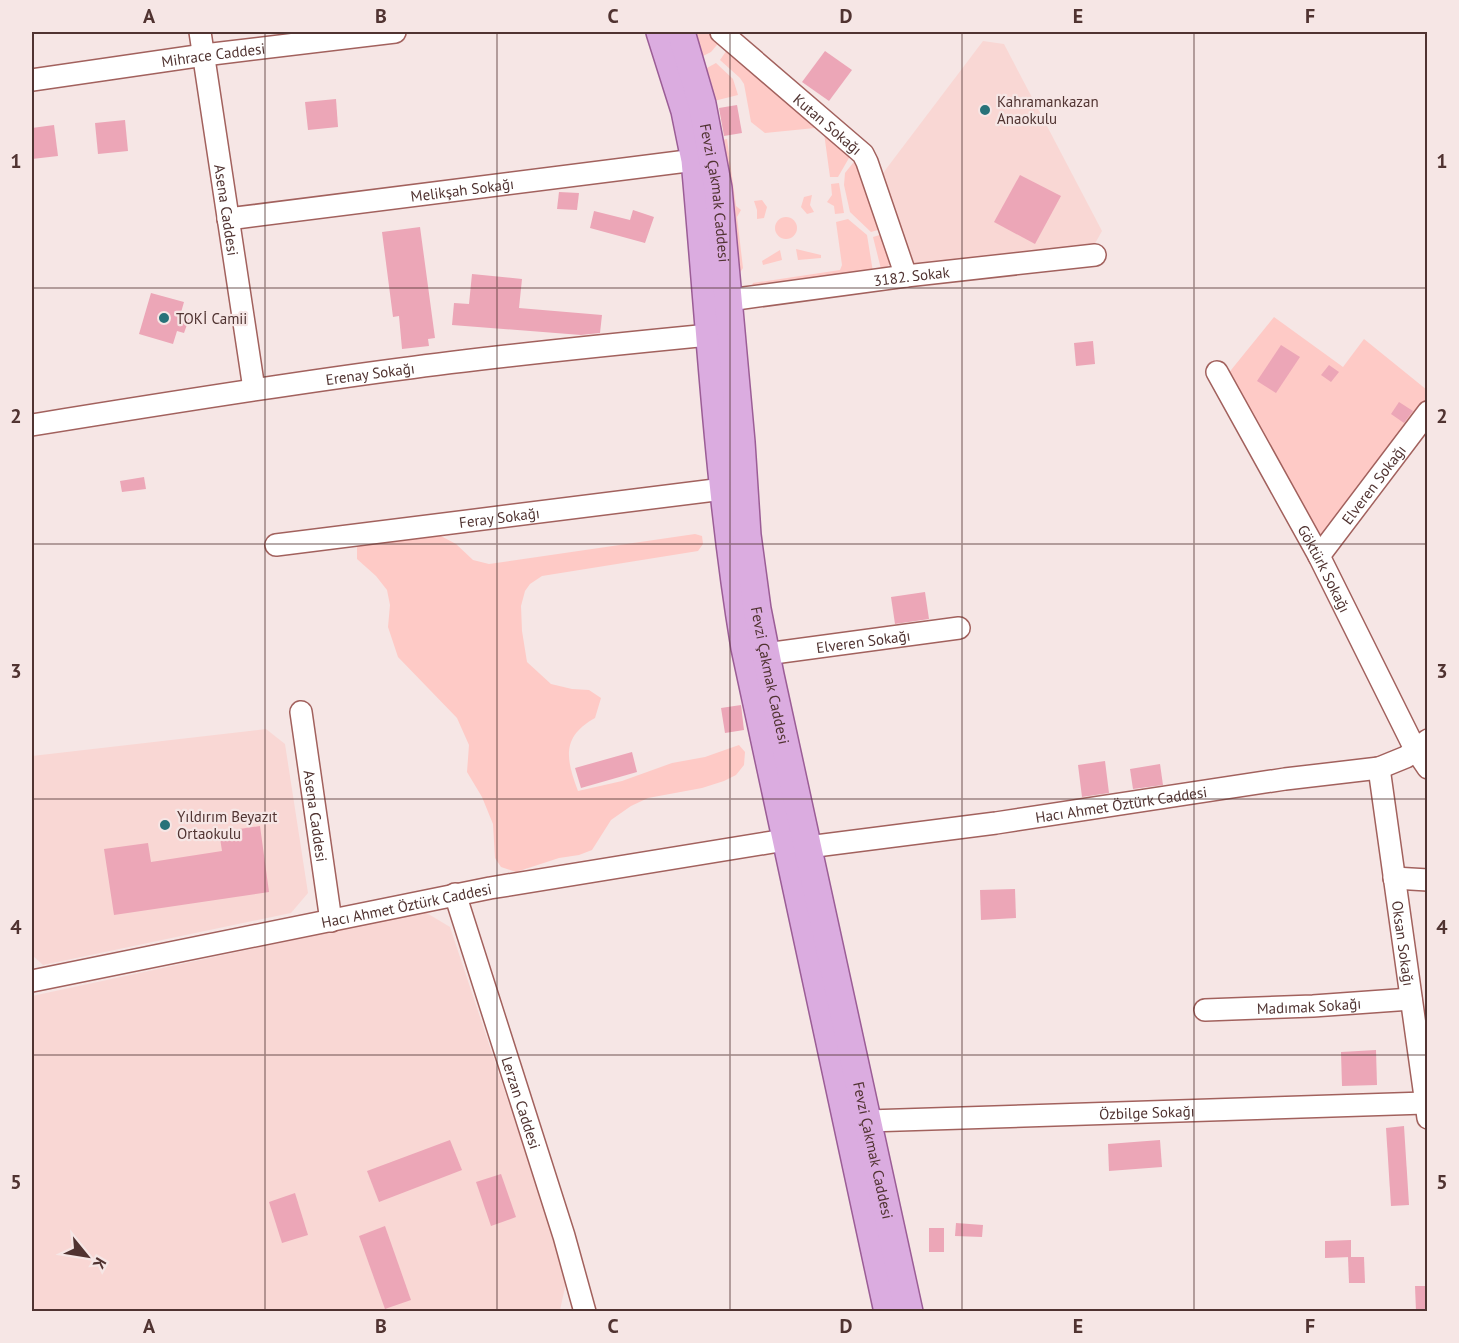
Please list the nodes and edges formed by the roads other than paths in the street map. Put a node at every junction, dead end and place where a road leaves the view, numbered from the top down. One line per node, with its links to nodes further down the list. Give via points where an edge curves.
1 (200, 32): 6 (street, Asena Caddesi)
2 (395, 32): 6 (street, Mihrace Caddesi)
3 (660, 32): 8 (main road, Fevzi Çakmak Caddesi, via 685,111)
4 (681, 32): 12 (main road, Fevzi Çakmak Caddesi, via 710,138)
5 (721, 32): 11 (street, Kutan Sokağı, via 863,154)
6 (204, 55): 7 (street, Mihrace Caddesi); 9 (street, Asena Caddesi)
7 (32, 80)
8 (695, 160): 9 (street, Melikşah Sokağı); 13 (main road, Fevzi Çakmak Caddesi)
9 (228, 219): 15 (street, Asena Caddesi)
10 (1095, 255): 11 (street, 3182. Sokak)
11 (906, 276): 12 (street, 3182. Sokak)
12 (729, 300): 22 (main road, Fevzi Çakmak Caddesi, via 747,535)
13 (709, 335): 15 (street, Erenay Sokağı, via 511,355); 18 (main road, Fevzi Çakmak Caddesi)
14 (1217, 372): 20 (street, Göktürk Sokağı)
15 (254, 389): 17 (street, Erenay Sokağı)
16 (1428, 412): 20 (street, Elveren Sokağı)
17 (32, 424)
18 (723, 489): 19 (street, Feray Sokağı); 27 (main road, Fevzi Çakmak Caddesi, via 745,648)
19 (276, 544)
20 (1319, 556): 24 (street, Göktürk Sokağı)
21 (959, 628): 22 (street, Elveren Sokağı)
22 (766, 654): 27 (main road, Fevzi Çakmak Caddesi)
23 (302, 712): 31 (street, Asena Caddesi)
24 (1421, 744): 25 (street, Hacı Ahmet Öztürk Caddesi, via 1406,757); 26 (street, Göktürk Sokağı)
25 (1379, 768): 27 (street, Hacı Ahmet Öztürk Caddesi, via 996,823); 28 (street, Oksan Sokağı)
26 (1428, 768)
27 (797, 843): 30 (street, Hacı Ahmet Öztürk Caddesi); 36 (main road, Fevzi Çakmak Caddesi); 38 (main road, Fevzi Çakmak Caddesi)
28 (1394, 878): 29 (street); 33 (street, Oksan Sokağı)
29 (1428, 880)
30 (455, 894): 31 (street, Hacı Ahmet Öztürk Caddesi); 37 (street, Lerzan Caddesi)
31 (331, 921): 32 (street, Hacı Ahmet Öztürk Caddesi)
32 (32, 981)
33 (1411, 999): 34 (street, Madımak Sokağı); 35 (street, Oksan Sokağı)
34 (1205, 1010)
35 (1426, 1110): 36 (street, Özbilge Sokağı)
36 (868, 1121): 39 (main road, Fevzi Çakmak Caddesi)
37 (585, 1311)
38 (888, 1311)
39 (909, 1311)

